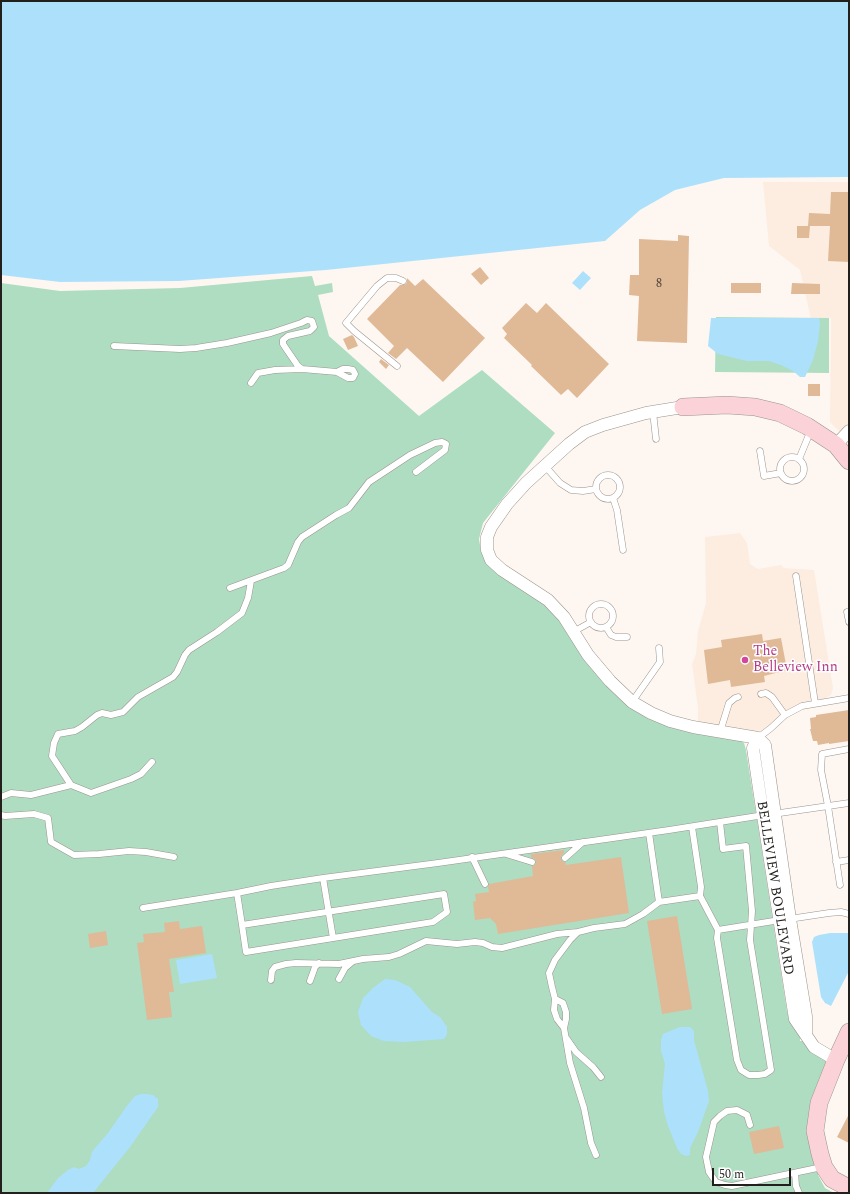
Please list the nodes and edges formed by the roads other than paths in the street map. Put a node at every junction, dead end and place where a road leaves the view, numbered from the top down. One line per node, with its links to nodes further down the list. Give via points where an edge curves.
1 (403, 281): 3 (lane, via 387,278 377,286 346,323)
2 (114, 346): 4 (lane, via 180,349 227,344 271,333 307,320 312,321 314,327 310,331 288,336 283,340 286,350)
3 (397, 366)
4 (302, 369): 5 (lane); 6 (lane, via 275,370 258,374)
5 (337, 372)
6 (250, 383)
7 (683, 407): 8 (street); 9 (street, via 755,407 780,413)
8 (653, 412): 11 (lane); 16 (street, via 585,432)
9 (812, 429): 12 (street); 14 (lane)
10 (849, 431): 12 (street)
11 (656, 439)
12 (836, 445): 15 (street)
13 (760, 451): 18 (lane, via 764,476)
14 (798, 459): 18 (lane, via 784,459 780,466); 18 (lane, via 804,469 801,477 790,480)
15 (849, 460)
16 (545, 466): 19 (lane, via 560,483 571,490); 29 (street, via 507,504 491,526 487,537 487,550 491,560 502,570 548,600 564,617)
17 (416, 472): 23 (lane, via 445,450 446,444 435,443 383,472 369,482 349,508 302,537 288,565)
18 (781, 473)
19 (596, 489): 20 (lane, via 602,498); 20 (lane, via 600,478 616,478 620,484 619,492)
20 (613, 498): 21 (lane)
21 (623, 550)
22 (796, 576): 36 (lane)
23 (250, 581): 24 (lane); 42 (lane, via 248,598 242,613 189,650 173,677 138,697 123,712 96,715 82,727 58,734 52,756)
24 (230, 588)
25 (847, 612): 27 (lane)
26 (591, 622): 28 (lane, via 599,628); 28 (lane, via 589,614 593,608 599,604 607,605 613,614 612,622); 29 (lane)
27 (849, 622)
28 (606, 627): 30 (lane, via 616,637)
29 (573, 632): 35 (street, via 588,656)
30 (627, 637)
31 (659, 648): 35 (lane, via 660,662)
32 (761, 694): 37 (lane, via 766,693 772,697)
33 (738, 697): 38 (lane, via 729,703)
34 (849, 698): 36 (lane)
35 (632, 702): 38 (street, via 670,721)
36 (815, 703): 37 (lane, via 802,706)
37 (785, 715): 39 (lane)
38 (720, 732): 39 (street)
39 (758, 738): 47 (street, BELLEVIEW BOULEVARD, via 753,748)
40 (849, 749): 45 (lane, via 822,754 821,770)
41 (152, 762): 42 (lane, via 131,780 97,792 91,793)
42 (71, 785): 43 (lane, via 31,795 11,793)
43 (1, 797)
44 (849, 803): 45 (lane)
45 (828, 806): 47 (lane); 58 (lane)
46 (1, 815): 53 (lane, via 34,814 48,818 51,842 74,854 129,851)
47 (768, 815): 48 (lane); 68 (street, BELLEVIEW BOULEVARD)
48 (720, 822): 49 (lane); 70 (lane, via 723,849 746,846 752,910)
49 (692, 827): 50 (lane); 63 (lane, via 701,887)
50 (648, 833): 51 (lane); 64 (lane)
51 (584, 842): 52 (lane); 55 (lane)
52 (502, 853): 54 (lane); 57 (lane)
53 (174, 857)
54 (472, 858): 59 (lane); 60 (lane)
55 (565, 858)
56 (849, 860): 58 (lane)
57 (532, 862)
58 (836, 862): 61 (lane)
59 (323, 878): 62 (lane); 66 (lane)
60 (485, 884)
61 (840, 886)
62 (237, 893): 65 (lane); 69 (lane)
63 (700, 896): 64 (lane); 71 (lane)
64 (659, 902): 72 (lane, via 624,924)
65 (143, 908)
66 (329, 911): 69 (lane); 73 (lane); 73 (lane, via 444,894 447,912 432,922)
67 (849, 914): 68 (lane, via 841,912)
68 (784, 919): 70 (lane); 83 (street, BELLEVIEW BOULEVARD, via 795,1018 814,1047)
69 (242, 925): 73 (lane, via 246,952)
70 (750, 925): 71 (lane); 71 (lane, via 750,940 771,1070 765,1074 749,1075 741,1070 737,1060 717,938)
71 (718, 930)
72 (578, 932): 74 (lane, via 557,934 502,948 475,942 457,944 426,941 389,957); 79 (lane, via 554,960 550,973)
73 (333, 938)
74 (352, 962): 75 (lane); 76 (lane)
75 (320, 964): 77 (lane, via 296,963 276,967 272,971); 78 (lane)
76 (339, 979)
77 (271, 980)
78 (310, 980)
79 (555, 999): 80 (lane, via 554,1010); 80 (lane, via 562,1004 566,1012)
80 (564, 1028): 82 (lane)
81 (849, 1032): 83 (street)
82 (566, 1038): 84 (lane); 86 (lane, via 570,1063)
83 (836, 1060): 87 (street, via 819,1103 815,1131)
84 (601, 1077)
85 (750, 1125): 88 (lane, via 746,1115 737,1110 727,1111 714,1122 706,1157 716,1182 732,1186)
86 (596, 1155)
87 (824, 1167): 88 (lane); 89 (street, via 832,1179)
88 (795, 1173): 90 (lane)
89 (849, 1188)
90 (799, 1193)

